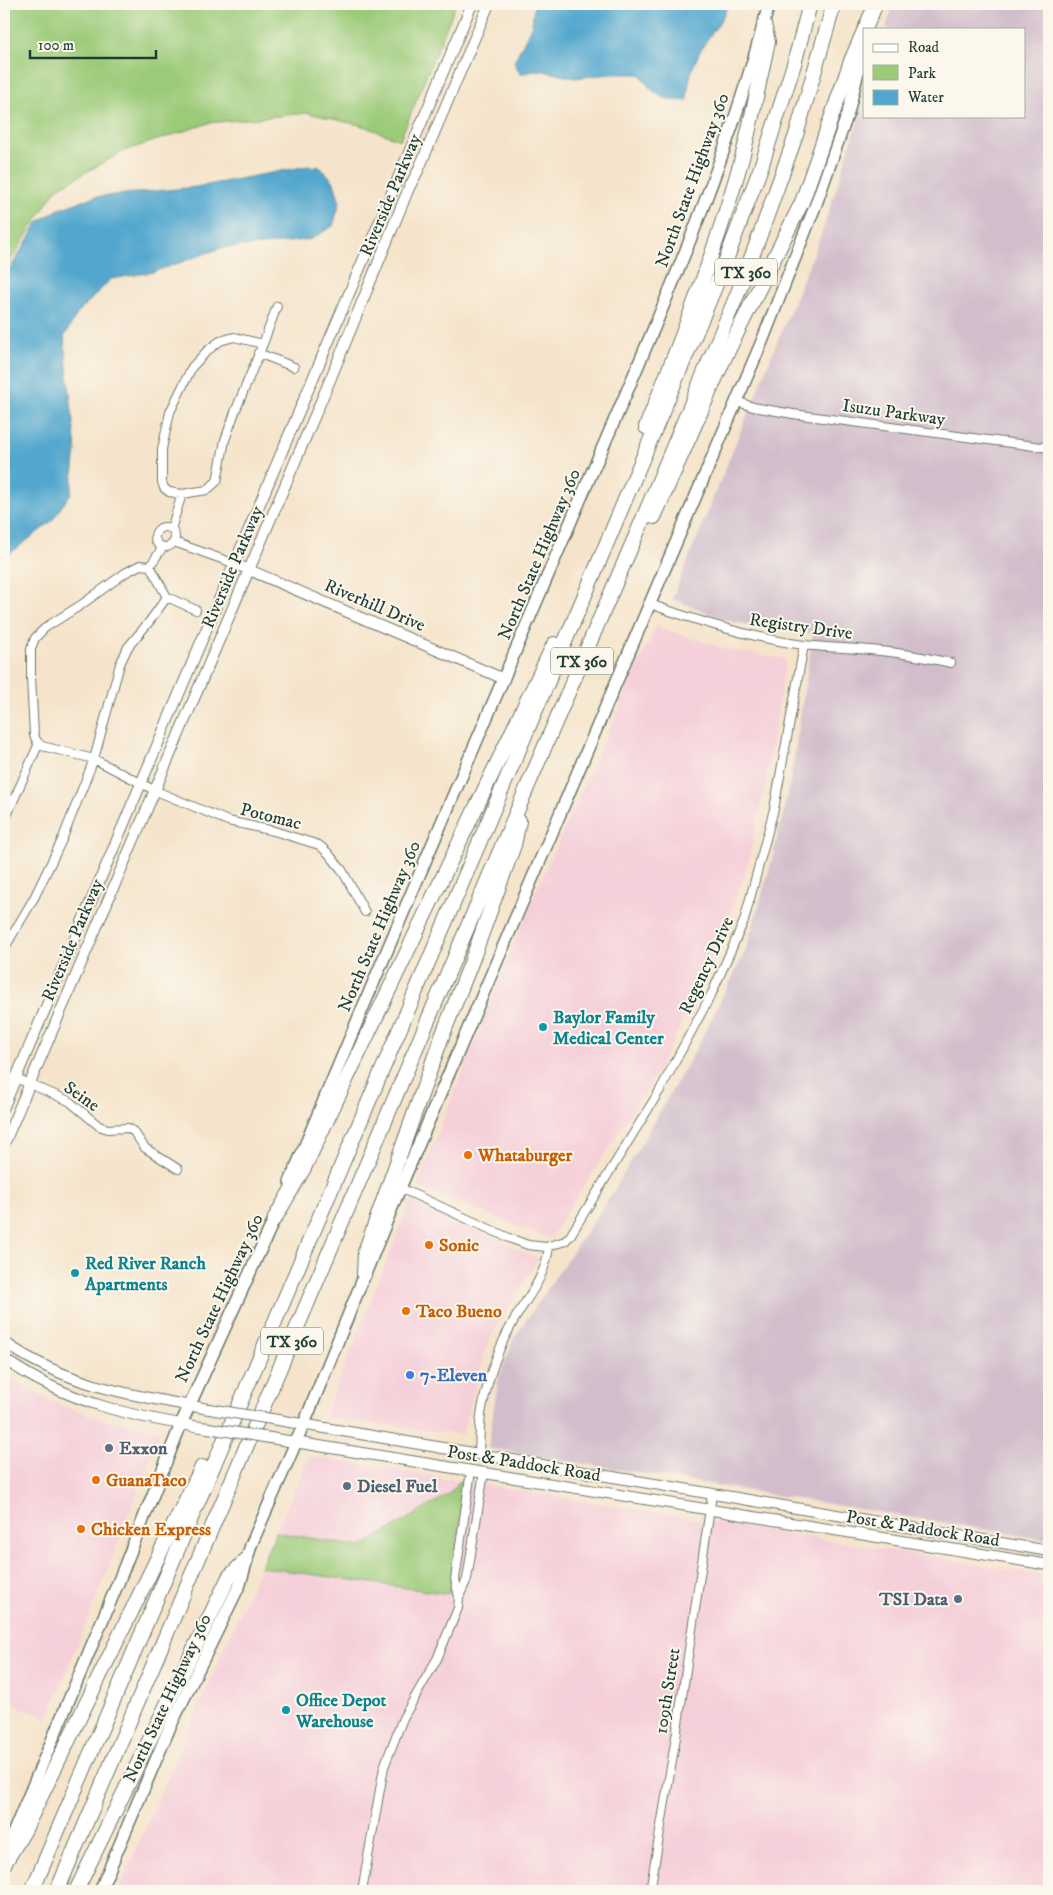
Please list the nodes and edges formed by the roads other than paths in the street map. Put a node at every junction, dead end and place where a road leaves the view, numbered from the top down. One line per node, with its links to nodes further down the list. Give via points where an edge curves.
1 (472, 4): 12 (street, Riverside Parkway)
2 (489, 4): 13 (street, Riverside Parkway)
3 (769, 4): 7 (main road, North State Highway 360)
4 (810, 4): 21 (highway, TX 360, via 742,221)
5 (834, 4): 23 (highway, TX 360, via 796,135 760,235)
6 (875, 6): 8 (highway); 9 (main road)
7 (764, 24): 21 (highway, via 768,42 742,156 694,305 623,484); 35 (main road, North State Highway 360, via 707,198)
8 (866, 28)
9 (869, 28)
10 (863, 34): 23 (highway, via 802,202 724,359 653,519)
11 (863, 51): 18 (main road, North State Highway 360, via 848,113 816,204)
12 (404, 165): 13 (street); 26 (street, Riverside Parkway)
13 (418, 171): 28 (street, Riverside Parkway)
14 (277, 306): 15 (street)
15 (263, 344): 16 (street); 20 (street, via 234,337 220,341 192,367 170,412 162,449 164,488)
16 (258, 353): 17 (street); 20 (street, via 226,440 217,481 207,490)
17 (294, 368)
18 (736, 401): 19 (street, Isuzu Parkway, via 793,414); 31 (main road, North State Highway 360)
19 (1049, 448)
20 (182, 494): 22 (street)
21 (623, 506): 30 (highway, TX 360)
22 (172, 529): 24 (street, via 176,535); 25 (street, via 160,528 155,535 156,542)
23 (637, 533): 40 (highway, TX 360)
24 (174, 542): 25 (street); 26 (street)
25 (163, 547): 27 (street)
26 (233, 563): 28 (street, Riverhill Drive); 38 (street, Riverside Parkway)
27 (150, 566): 29 (street); 36 (street, via 140,565 125,573 35,638 31,677 34,735)
28 (248, 570): 35 (street, Riverhill Drive); 39 (street, Riverside Parkway)
29 (167, 597): 32 (street); 37 (street, via 128,647 120,664)
30 (584, 597): 50 (highway, via 569,612 405,960 304,1168); 61 (highway, TX 360)
31 (650, 604): 33 (street, Registry Drive, via 697,621); 49 (main road, North State Highway 360)
32 (196, 610)
33 (804, 645): 34 (street, Registry Drive, via 914,655); 51 (street, Regency Drive, via 774,809 744,921 733,948 660,1090 598,1192 570,1236)
34 (951, 663)
35 (504, 678): 50 (main road, North State Highway 360)
36 (39, 744): 37 (street, Potomac); 41 (street)
37 (94, 759): 38 (street, Potomac); 43 (street, via 62,840)
38 (140, 783): 39 (street, Potomac); 44 (street, Riverside Parkway)
39 (154, 790): 42 (street, Potomac, via 228,821 319,845 342,870); 45 (street, Riverside Parkway)
40 (526, 790): 52 (highway, via 514,845 440,1038 365,1252); 76 (highway, TX 360)
41 (4, 822)
42 (365, 912)
43 (4, 950)
44 (16, 1078): 45 (street, Seine); 46 (street, Riverside Parkway)
45 (29, 1083): 47 (street, Riverside Parkway); 48 (street, Seine, via 69,1101 99,1126 128,1128 145,1148)
46 (4, 1106)
47 (4, 1144)
48 (178, 1169)
49 (400, 1188): 51 (street, via 509,1238 528,1245); 52 (main road, North State Highway 360)
50 (275, 1218): 57 (main road, North State Highway 360)
51 (549, 1246): 62 (street, via 547,1263 540,1278 496,1357 481,1410)
52 (364, 1275): 59 (main road, North State Highway 360)
53 (4, 1342): 55 (street, Post & Paddock Road)
54 (4, 1359): 56 (street, Post & Paddock Road)
55 (42, 1364): 56 (street); 57 (street, Post & Paddock Road, via 113,1391)
56 (38, 1379): 58 (street, Post & Paddock Road, via 96,1405)
57 (189, 1406): 58 (main road, North State Highway 360); 59 (street, Post & Paddock Road, bridge)
58 (181, 1424): 60 (street, Post & Paddock Road, bridge); 73 (main road, North State Highway 360)
59 (304, 1424): 60 (main road, North State Highway 360); 62 (street, Post & Paddock Road)
60 (296, 1443): 63 (street, Post & Paddock Road); 70 (main road, North State Highway 360)
61 (219, 1449): 74 (highway, via 205,1462 24,1831); 75 (highway, TX 360)
62 (479, 1455): 63 (street); 64 (street); 65 (street, Post & Paddock Road)
63 (471, 1471): 64 (street, Post & Paddock Road); 72 (street, via 456,1579)
64 (484, 1472): 66 (street, Post & Paddock Road); 72 (street, via 467,1579)
65 (712, 1495): 66 (street, 109th Street); 67 (street, Post & Paddock Road)
66 (710, 1510): 68 (street, Post & Paddock Road); 80 (street, 109th Street)
67 (919, 1530): 68 (street); 69 (street, Post & Paddock Road)
68 (917, 1544): 71 (street, Post & Paddock Road)
69 (1049, 1551)
70 (246, 1560): 77 (highway, via 229,1578); 78 (main road, North State Highway 360, via 240,1584 169,1729)
71 (1049, 1565)
72 (459, 1597): 79 (street, via 458,1608 437,1659 403,1718 384,1767)
73 (4, 1855)
74 (4, 1864)
75 (32, 1891)
76 (57, 1891)
77 (76, 1891)
78 (100, 1891)
79 (362, 1891)
80 (650, 1891)

